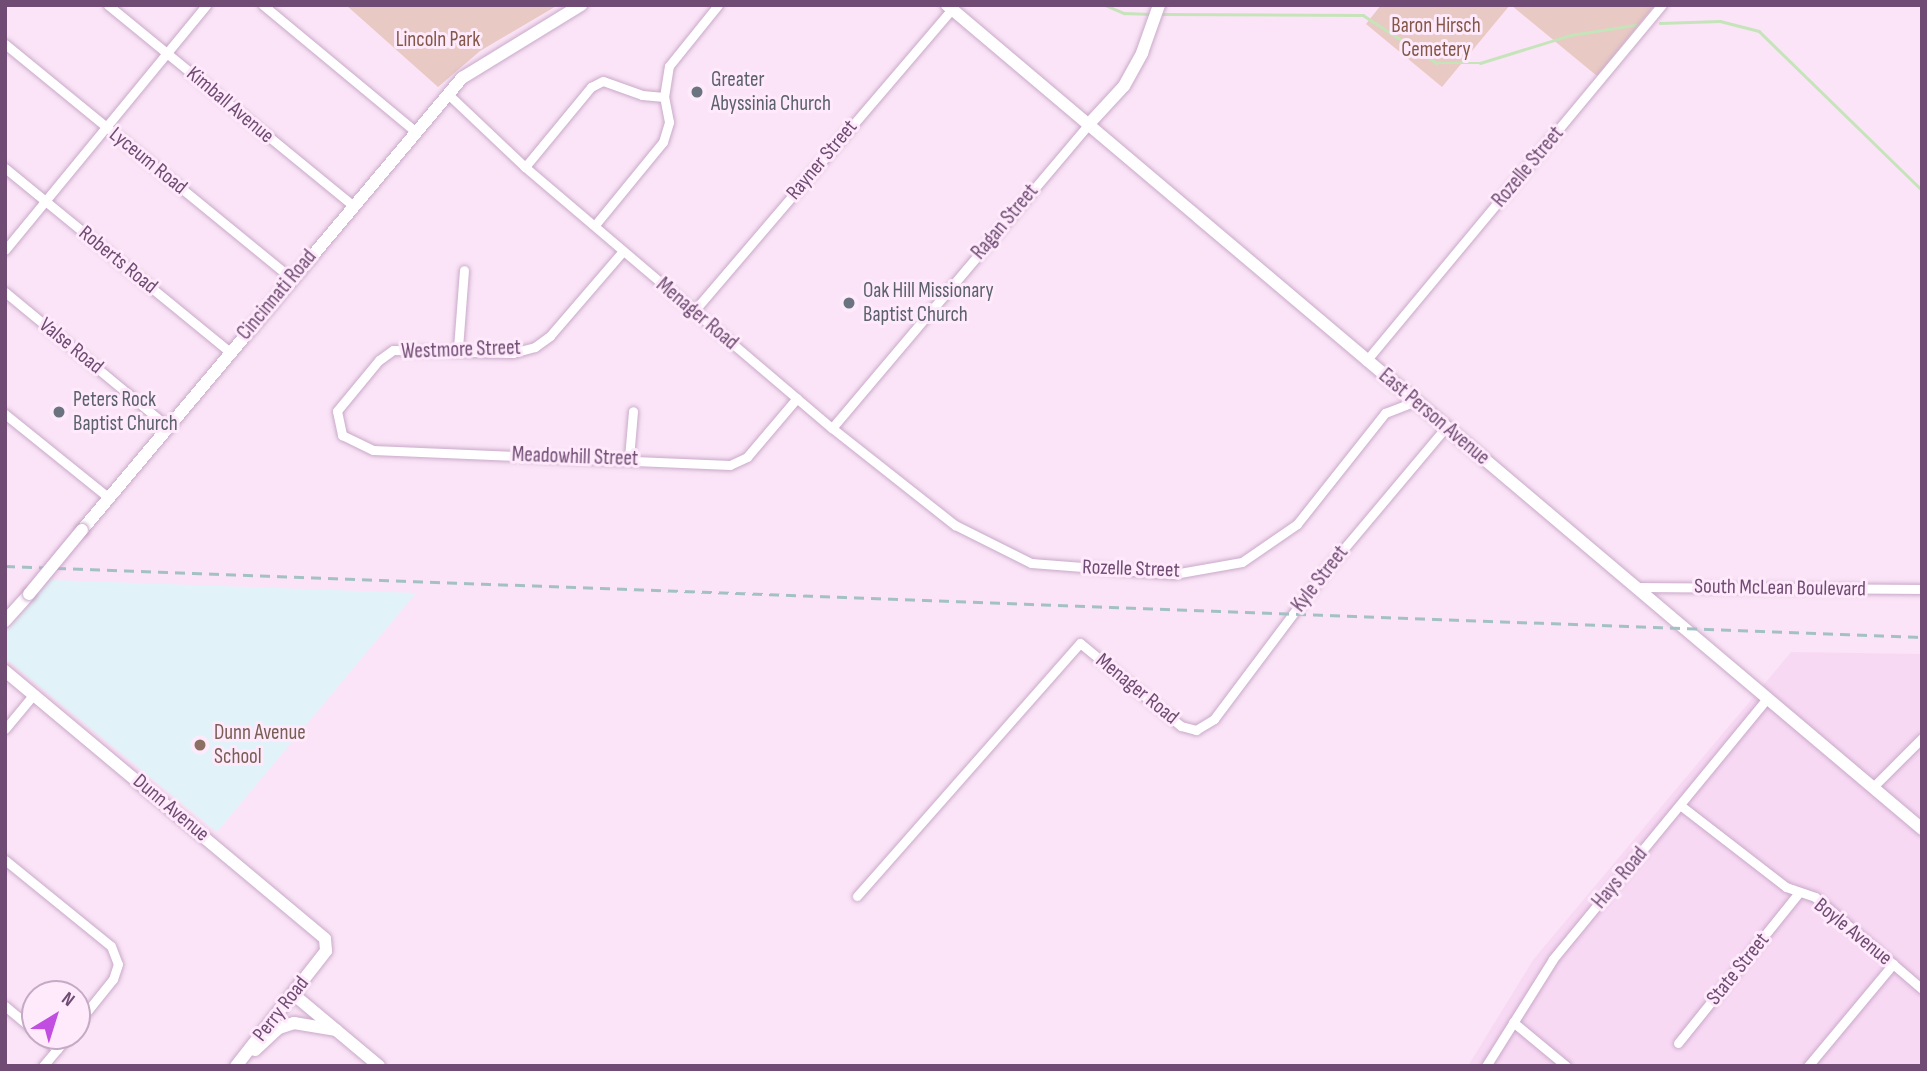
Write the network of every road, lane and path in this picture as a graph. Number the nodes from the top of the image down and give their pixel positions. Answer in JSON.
{"nodes":[{"id":1,"x":108,"y":5,"type":"edge"},
{"id":2,"x":206,"y":5,"type":"edge"},
{"id":3,"x":263,"y":5,"type":"edge"},
{"id":4,"x":581,"y":5,"type":"edge"},
{"id":5,"x":718,"y":5,"type":"edge"},
{"id":6,"x":1159,"y":5,"type":"edge"},
{"id":7,"x":1662,"y":5,"type":"edge"},
{"id":8,"x":949,"y":7,"type":"edge"},
{"id":9,"x":5,"y":44,"type":"edge"},
{"id":10,"x":169,"y":54,"type":"junction"},
{"id":11,"x":448,"y":94,"type":"junction"},
{"id":12,"x":664,"y":97,"type":"junction"},
{"id":13,"x":1088,"y":125,"type":"junction"},
{"id":14,"x":107,"y":127,"type":"junction"},
{"id":15,"x":415,"y":131,"type":"junction"},
{"id":16,"x":525,"y":167,"type":"junction"},
{"id":17,"x":5,"y":168,"type":"edge"},
{"id":18,"x":46,"y":202,"type":"junction"},
{"id":19,"x":352,"y":205,"type":"junction"},
{"id":20,"x":595,"y":225,"type":"junction"},
{"id":21,"x":5,"y":250,"type":"edge"},
{"id":22,"x":623,"y":251,"type":"junction"},
{"id":23,"x":464,"y":270,"type":"dead end"},
{"id":24,"x":291,"y":278,"type":"junction"},
{"id":25,"x":5,"y":292,"type":"edge"},
{"id":26,"x":694,"y":311,"type":"junction"},
{"id":27,"x":458,"y":348,"type":"junction"},
{"id":28,"x":230,"y":352,"type":"junction"},
{"id":29,"x":1367,"y":361,"type":"junction"},
{"id":30,"x":797,"y":398,"type":"junction"},
{"id":31,"x":1416,"y":401,"type":"junction"},
{"id":32,"x":633,"y":411,"type":"dead end"},
{"id":33,"x":5,"y":414,"type":"edge"},
{"id":34,"x":336,"y":424,"type":"joint"},
{"id":35,"x":169,"y":427,"type":"junction"},
{"id":36,"x":832,"y":428,"type":"junction"},
{"id":37,"x":1445,"y":428,"type":"junction"},
{"id":38,"x":629,"y":458,"type":"junction"},
{"id":39,"x":108,"y":497,"type":"junction"},
{"id":40,"x":955,"y":525,"type":"joint"},
{"id":41,"x":1637,"y":587,"type":"junction"},
{"id":42,"x":1922,"y":589,"type":"edge"},
{"id":43,"x":5,"y":621,"type":"edge"},
{"id":44,"x":5,"y":671,"type":"edge"},
{"id":45,"x":34,"y":694,"type":"junction"},
{"id":46,"x":1766,"y":700,"type":"junction"},
{"id":47,"x":5,"y":729,"type":"edge"},
{"id":48,"x":1196,"y":730,"type":"joint"},
{"id":49,"x":1922,"y":738,"type":"edge"},
{"id":50,"x":1873,"y":787,"type":"junction"},
{"id":51,"x":1680,"y":805,"type":"junction"},
{"id":52,"x":1922,"y":829,"type":"edge"},
{"id":53,"x":5,"y":860,"type":"edge"},
{"id":54,"x":1798,"y":894,"type":"junction"},
{"id":55,"x":857,"y":895,"type":"dead end"},
{"id":56,"x":326,"y":951,"type":"joint"},
{"id":57,"x":1893,"y":964,"type":"junction"},
{"id":58,"x":1922,"y":989,"type":"edge"},
{"id":59,"x":293,"y":994,"type":"junction"},
{"id":60,"x":5,"y":1006,"type":"edge"},
{"id":61,"x":91,"y":1006,"type":"edge"},
{"id":62,"x":21,"y":1019,"type":"edge"},
{"id":63,"x":1513,"y":1022,"type":"junction"},
{"id":64,"x":336,"y":1030,"type":"junction"},
{"id":65,"x":1678,"y":1043,"type":"dead end"},
{"id":66,"x":56,"y":1050,"type":"edge"},
{"id":67,"x":43,"y":1066,"type":"edge"},
{"id":68,"x":236,"y":1066,"type":"edge"},
{"id":69,"x":379,"y":1066,"type":"edge"},
{"id":70,"x":1486,"y":1066,"type":"edge"},
{"id":71,"x":1566,"y":1066,"type":"edge"},
{"id":72,"x":1808,"y":1066,"type":"edge"}],
"edges":[{"from":1,"to":10,"type":"street","name":"Kimball Avenue"},
{"from":2,"to":10,"type":"street"},
{"from":3,"to":15,"type":"street"},
{"from":4,"to":11,"type":"main road","name":"Cincinnati Road"},
{"from":5,"to":12,"type":"street"},
{"from":6,"to":13,"type":"main road","name":"Ragan Street"},
{"from":7,"to":29,"type":"street","name":"Rozelle Street"},
{"from":8,"to":13,"type":"main road","name":"East Person Avenue"},
{"from":8,"to":26,"type":"street","name":"Rayner Street"},
{"from":9,"to":14,"type":"street","name":"Lyceum Road"},
{"from":10,"to":14,"type":"street"},
{"from":10,"to":19,"type":"street","name":"Kimball Avenue"},
{"from":11,"to":15,"type":"main road","name":"Cincinnati Road"},
{"from":11,"to":16,"type":"street","name":"Menager Road"},
{"from":12,"to":16,"type":"street"},
{"from":12,"to":20,"type":"street"},
{"from":13,"to":29,"type":"main road","name":"East Person Avenue"},
{"from":13,"to":36,"type":"street","name":"Ragan Street"},
{"from":14,"to":18,"type":"street"},
{"from":14,"to":24,"type":"street","name":"Lyceum Road"},
{"from":15,"to":19,"type":"main road","name":"Cincinnati Road"},
{"from":16,"to":20,"type":"street","name":"Menager Road"},
{"from":17,"to":18,"type":"street","name":"Roberts Road"},
{"from":18,"to":21,"type":"street"},
{"from":18,"to":28,"type":"street","name":"Roberts Road"},
{"from":19,"to":24,"type":"main road","name":"Cincinnati Road"},
{"from":20,"to":22,"type":"street","name":"Menager Road"},
{"from":22,"to":26,"type":"street","name":"Menager Road"},
{"from":22,"to":27,"type":"street","name":"Westmore Street"},
{"from":23,"to":27,"type":"street"},
{"from":24,"to":28,"type":"main road","name":"Cincinnati Road"},
{"from":25,"to":35,"type":"street","name":"Valse Road"},
{"from":26,"to":30,"type":"street","name":"Menager Road"},
{"from":27,"to":34,"type":"street","name":"Westmore Street"},
{"from":28,"to":35,"type":"main road","name":"Cincinnati Road"},
{"from":29,"to":31,"type":"main road","name":"East Person Avenue"},
{"from":30,"to":36,"type":"street","name":"Menager Road"},
{"from":30,"to":38,"type":"street","name":"Meadowhill Street"},
{"from":31,"to":37,"type":"main road","name":"East Person Avenue"},
{"from":31,"to":40,"type":"street","name":"Rozelle Street"},
{"from":32,"to":38,"type":"street"},
{"from":33,"to":39,"type":"street"},
{"from":34,"to":38,"type":"street","name":"Meadowhill Street"},
{"from":35,"to":39,"type":"main road","name":"Cincinnati Road"},
{"from":36,"to":40,"type":"street","name":"Menager Road"},
{"from":37,"to":41,"type":"main road","name":"East Person Avenue"},
{"from":37,"to":48,"type":"street","name":"Kyle Street"},
{"from":39,"to":43,"type":"main road","name":"Cincinnati Road","bridge":true},
{"from":41,"to":42,"type":"street","name":"South McLean Boulevard"},
{"from":41,"to":46,"type":"main road","name":"East Person Avenue"},
{"from":44,"to":45,"type":"main road","name":"Dunn Avenue"},
{"from":45,"to":47,"type":"street"},
{"from":45,"to":56,"type":"main road","name":"Dunn Avenue"},
{"from":46,"to":50,"type":"main road","name":"East Person Avenue"},
{"from":46,"to":51,"type":"street","name":"Hays Road"},
{"from":48,"to":55,"type":"street","name":"Menager Road"},
{"from":49,"to":50,"type":"street"},
{"from":50,"to":52,"type":"main road","name":"East Person Avenue"},
{"from":51,"to":54,"type":"street","name":"Boyle Avenue"},
{"from":51,"to":63,"type":"street","name":"Hays Road"},
{"from":53,"to":61,"type":"street"},
{"from":54,"to":57,"type":"street","name":"Boyle Avenue"},
{"from":54,"to":65,"type":"street","name":"State Street"},
{"from":56,"to":59,"type":"main road","name":"Perry Road"},
{"from":57,"to":58,"type":"street","name":"Boyle Avenue"},
{"from":57,"to":72,"type":"street"},
{"from":59,"to":64,"type":"main road"},
{"from":59,"to":68,"type":"main road","name":"Perry Road"},
{"from":60,"to":62,"type":"street"},
{"from":63,"to":70,"type":"street","name":"Hays Road"},
{"from":63,"to":71,"type":"street"},
{"from":64,"to":68,"type":"main road"},
{"from":64,"to":69,"type":"main road"},
{"from":66,"to":67,"type":"street"}]}
